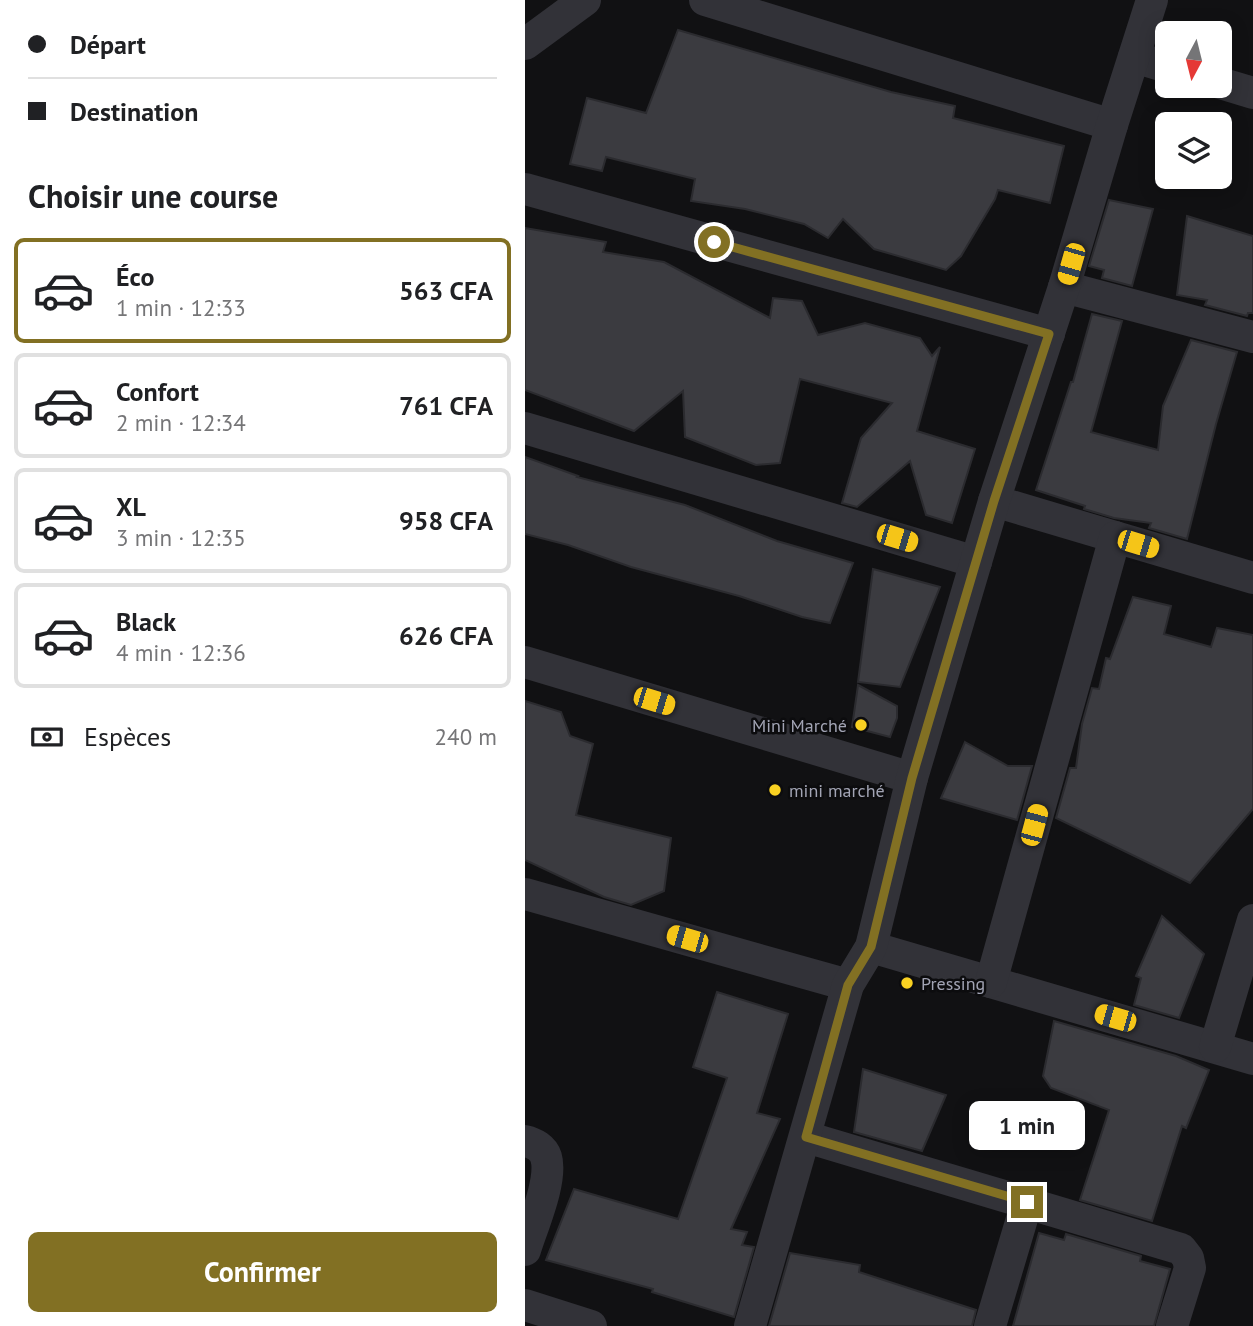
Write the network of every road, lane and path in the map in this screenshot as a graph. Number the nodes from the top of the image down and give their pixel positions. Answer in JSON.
{"nodes":[{"id":1,"x":585,"y":0,"type":"edge"},
{"id":2,"x":705,"y":0,"type":"edge"},
{"id":3,"x":1152,"y":0,"type":"edge"},
{"id":4,"x":525,"y":44,"type":"edge"},
{"id":5,"x":1134,"y":57,"type":"junction"},
{"id":6,"x":1155,"y":63,"type":"edge"},
{"id":7,"x":1232,"y":87,"type":"edge"},
{"id":8,"x":1253,"y":93,"type":"edge"},
{"id":9,"x":1112,"y":125,"type":"junction"},
{"id":10,"x":525,"y":189,"type":"edge"},
{"id":11,"x":1064,"y":287,"type":"junction"},
{"id":12,"x":1049,"y":334,"type":"junction"},
{"id":13,"x":1253,"y":337,"type":"edge"},
{"id":14,"x":525,"y":428,"type":"edge"},
{"id":15,"x":994,"y":501,"type":"junction"},
{"id":16,"x":1115,"y":537,"type":"junction"},
{"id":17,"x":976,"y":562,"type":"junction"},
{"id":18,"x":1253,"y":578,"type":"edge"},
{"id":19,"x":525,"y":662,"type":"edge"},
{"id":20,"x":912,"y":778,"type":"junction"},
{"id":21,"x":525,"y":894,"type":"edge"},
{"id":22,"x":1253,"y":920,"type":"edge"},
{"id":23,"x":871,"y":947,"type":"junction"},
{"id":24,"x":991,"y":982,"type":"junction"},
{"id":25,"x":848,"y":985,"type":"junction"},
{"id":26,"x":1215,"y":1047,"type":"junction"},
{"id":27,"x":1253,"y":1059,"type":"edge"},
{"id":28,"x":806,"y":1137,"type":"junction"},
{"id":29,"x":525,"y":1140,"type":"edge"},
{"id":30,"x":1027,"y":1202,"type":"junction"},
{"id":31,"x":525,"y":1250,"type":"edge"},
{"id":32,"x":525,"y":1305,"type":"edge"},
{"id":33,"x":591,"y":1326,"type":"edge"},
{"id":34,"x":750,"y":1326,"type":"edge"},
{"id":35,"x":990,"y":1326,"type":"edge"},
{"id":36,"x":1173,"y":1326,"type":"edge"}],
"edges":[{"from":1,"to":4,"type":"street"},
{"from":2,"to":9,"type":"street"},
{"from":3,"to":5,"type":"street"},
{"from":5,"to":6,"type":"street"},
{"from":5,"to":9,"type":"street"},
{"from":7,"to":8,"type":"street"},
{"from":9,"to":11,"type":"street"},
{"from":10,"to":12,"type":"street"},
{"from":11,"to":12,"type":"street"},
{"from":11,"to":13,"type":"street"},
{"from":12,"to":15,"type":"street"},
{"from":14,"to":17,"type":"street"},
{"from":15,"to":16,"type":"street"},
{"from":15,"to":17,"type":"street"},
{"from":16,"to":18,"type":"street"},
{"from":16,"to":24,"type":"street"},
{"from":17,"to":20,"type":"street"},
{"from":19,"to":20,"type":"street"},
{"from":20,"to":23,"type":"street"},
{"from":21,"to":25,"type":"street"},
{"from":22,"to":26,"type":"street"},
{"from":23,"to":24,"type":"street"},
{"from":23,"to":25,"type":"street"},
{"from":24,"to":26,"type":"street"},
{"from":25,"to":28,"type":"street"},
{"from":26,"to":27,"type":"street"},
{"from":28,"to":30,"type":"street"},
{"from":28,"to":34,"type":"street"},
{"from":29,"to":31,"type":"street"},
{"from":30,"to":35,"type":"street"},
{"from":30,"to":36,"type":"street"},
{"from":32,"to":33,"type":"street"}]}
